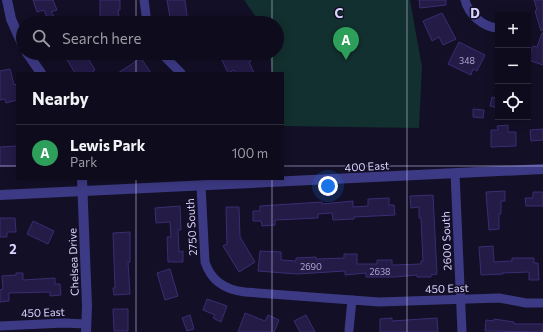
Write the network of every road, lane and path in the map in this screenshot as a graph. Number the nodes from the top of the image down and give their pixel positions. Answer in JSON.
{"nodes":[{"id":1,"x":144,"y":0,"type":"edge"},
{"id":2,"x":465,"y":0,"type":"edge"},
{"id":3,"x":5,"y":4,"type":"edge"},
{"id":4,"x":146,"y":16,"type":"edge"},
{"id":5,"x":495,"y":27,"type":"edge"},
{"id":6,"x":16,"y":30,"type":"edge"},
{"id":7,"x":32,"y":60,"type":"edge"},
{"id":8,"x":168,"y":60,"type":"edge"},
{"id":9,"x":40,"y":72,"type":"edge"},
{"id":10,"x":180,"y":72,"type":"edge"},
{"id":11,"x":543,"y":169,"type":"edge"},
{"id":12,"x":455,"y":173,"type":"junction"},
{"id":13,"x":82,"y":180,"type":"edge"},
{"id":14,"x":201,"y":186,"type":"junction"},
{"id":15,"x":83,"y":191,"type":"junction"},
{"id":16,"x":0,"y":196,"type":"edge"},
{"id":17,"x":222,"y":285,"type":"joint"},
{"id":18,"x":461,"y":299,"type":"junction"},
{"id":19,"x":352,"y":300,"type":"junction"},
{"id":20,"x":543,"y":303,"type":"edge"},
{"id":21,"x":0,"y":326,"type":"edge"},
{"id":22,"x":86,"y":328,"type":"edge"},
{"id":23,"x":349,"y":330,"type":"dead end"},
{"id":24,"x":462,"y":332,"type":"edge"}],
"edges":[{"from":1,"to":4,"type":"street"},
{"from":2,"to":5,"type":"street"},
{"from":3,"to":6,"type":"street"},
{"from":7,"to":9,"type":"street"},
{"from":8,"to":10,"type":"street"},
{"from":11,"to":12,"type":"street","name":"400 East"},
{"from":12,"to":14,"type":"street","name":"400 East"},
{"from":12,"to":18,"type":"street","name":"2600 South"},
{"from":13,"to":15,"type":"street","name":"Chelsea Drive"},
{"from":14,"to":15,"type":"street","name":"400 East"},
{"from":14,"to":17,"type":"street","name":"2750 South"},
{"from":15,"to":16,"type":"street","name":"400 East"},
{"from":15,"to":22,"type":"street","name":"Chelsea Drive"},
{"from":17,"to":19,"type":"street","name":"450 East"},
{"from":18,"to":19,"type":"street","name":"450 East"},
{"from":18,"to":20,"type":"street","name":"450 East"},
{"from":18,"to":24,"type":"street","name":"2600 South"},
{"from":19,"to":23,"type":"street"},
{"from":21,"to":22,"type":"street","name":"450 East"}]}
